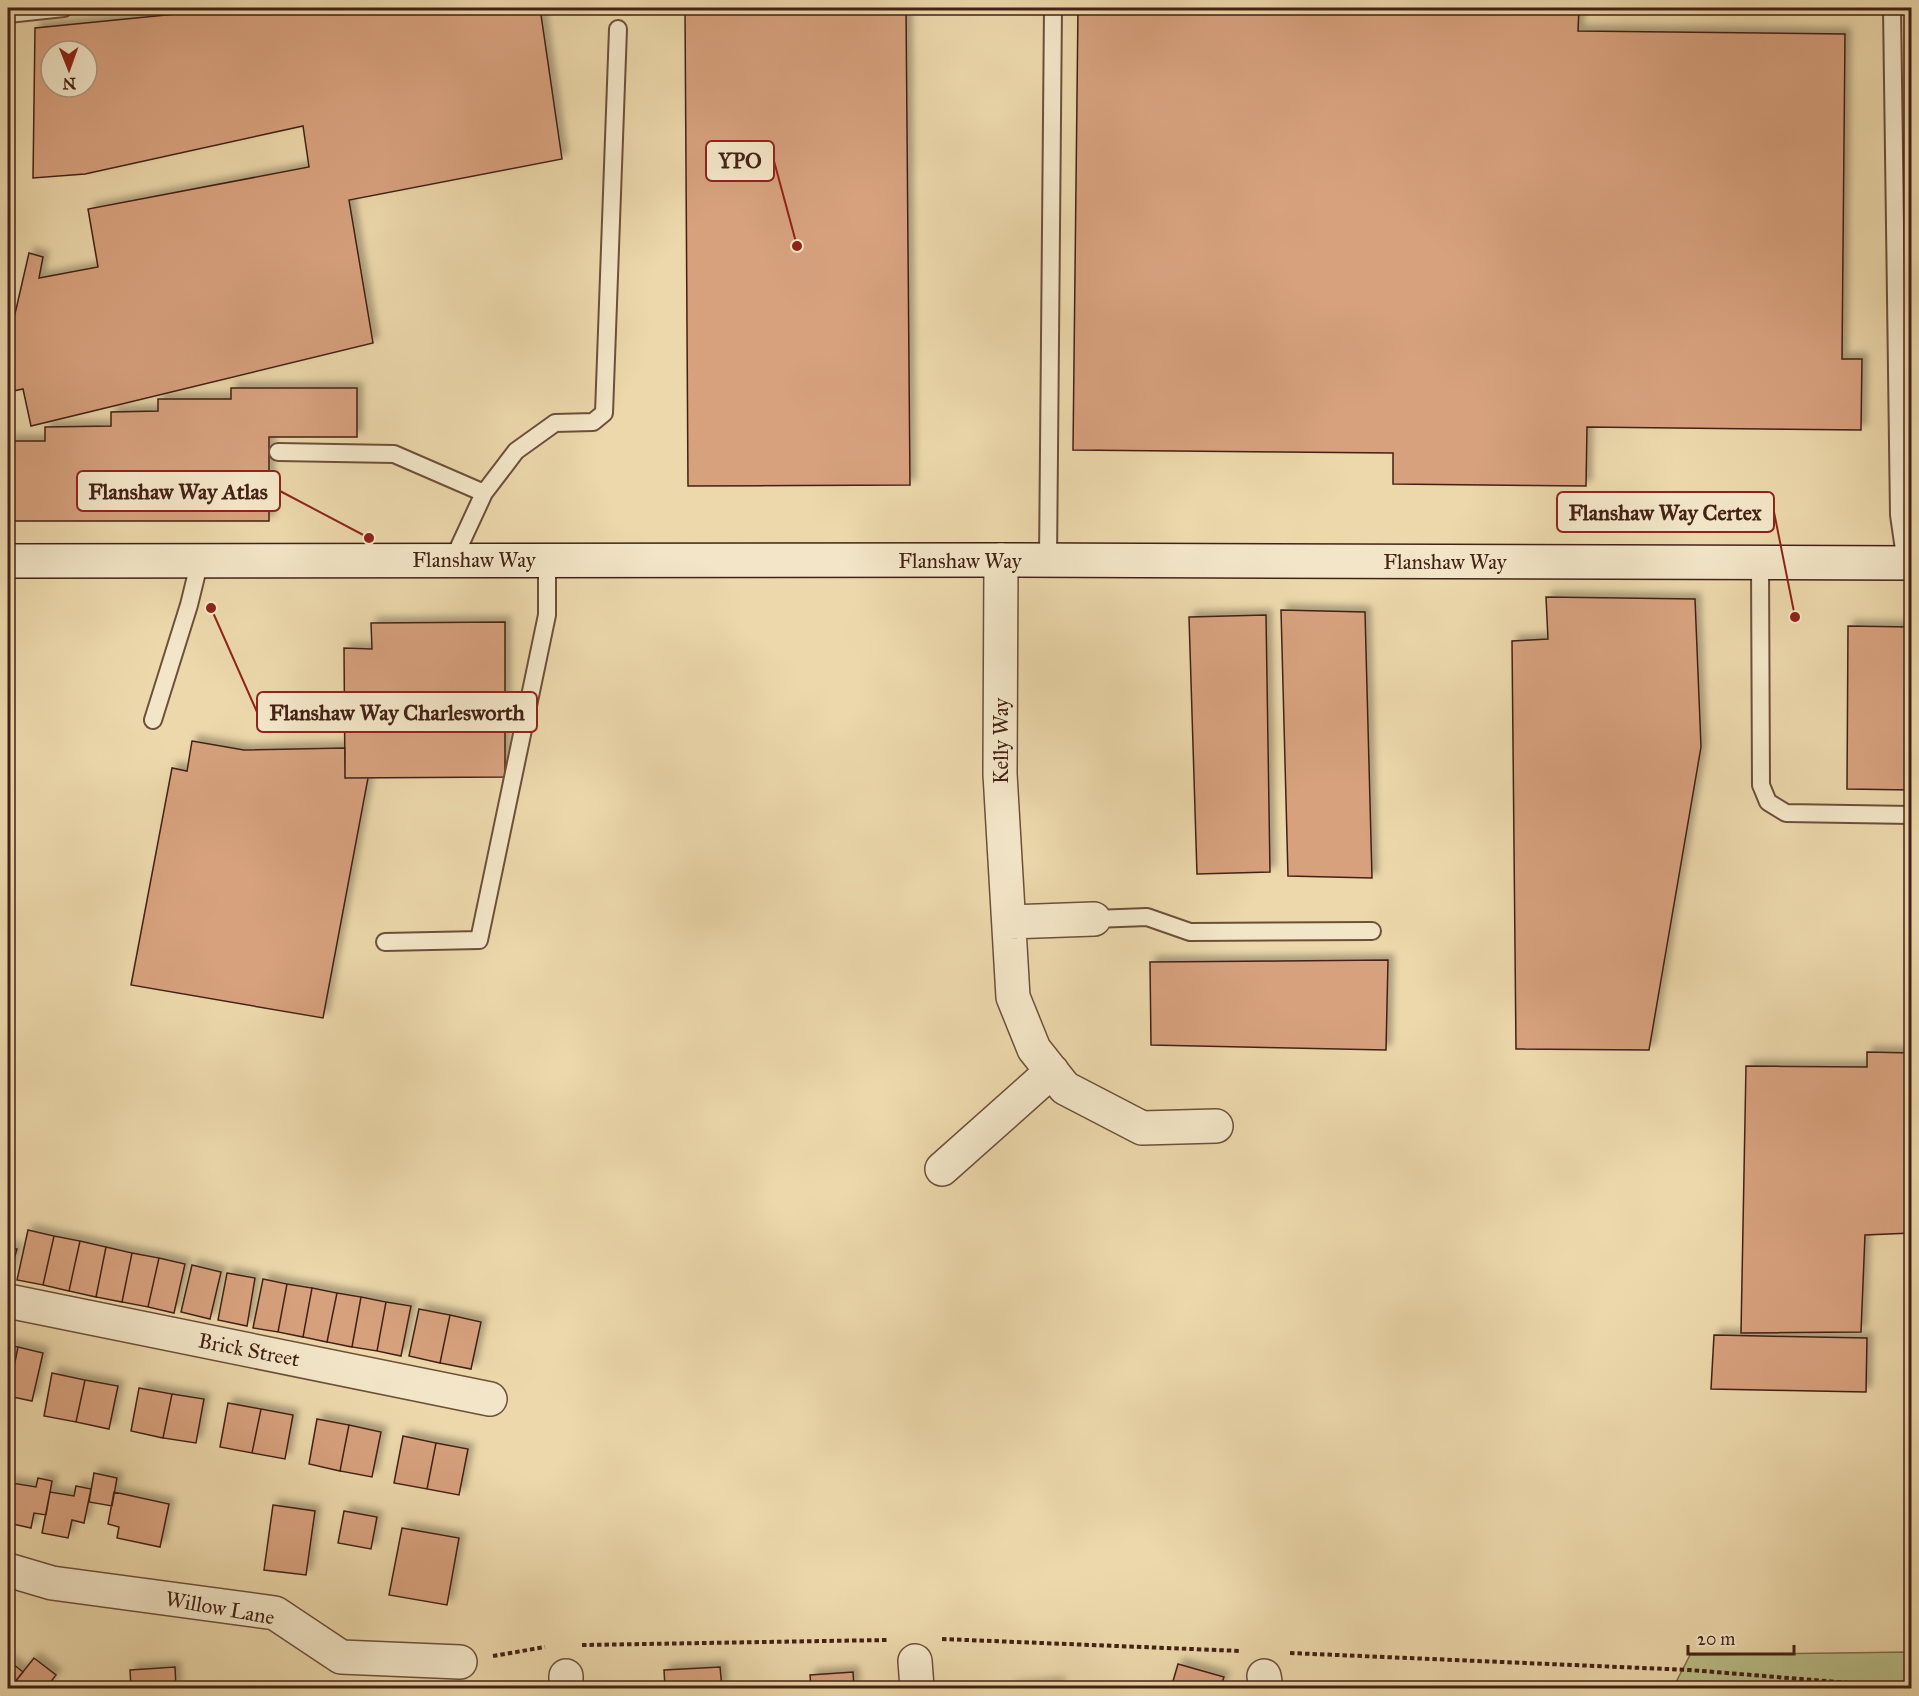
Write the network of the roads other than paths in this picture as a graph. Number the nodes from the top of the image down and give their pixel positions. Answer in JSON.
{"nodes":[{"id":1,"x":64,"y":8,"type":"edge"},
{"id":2,"x":1053,"y":8,"type":"edge"},
{"id":3,"x":1892,"y":8,"type":"edge"},
{"id":4,"x":8,"y":14,"type":"edge"},
{"id":5,"x":618,"y":29,"type":"dead end"},
{"id":6,"x":278,"y":452,"type":"dead end"},
{"id":7,"x":484,"y":493,"type":"junction"},
{"id":8,"x":200,"y":560,"type":"junction"},
{"id":9,"x":453,"y":560,"type":"junction"},
{"id":10,"x":547,"y":560,"type":"junction"},
{"id":11,"x":1001,"y":560,"type":"junction"},
{"id":12,"x":8,"y":561,"type":"edge"},
{"id":13,"x":1048,"y":561,"type":"junction"},
{"id":14,"x":1760,"y":563,"type":"junction"},
{"id":15,"x":1909,"y":563,"type":"edge"},
{"id":16,"x":153,"y":720,"type":"dead end"},
{"id":17,"x":1911,"y":815,"type":"edge"},
{"id":18,"x":1094,"y":919,"type":"joint"},
{"id":19,"x":1009,"y":922,"type":"junction"},
{"id":20,"x":1372,"y":931,"type":"dead end"},
{"id":21,"x":385,"y":942,"type":"dead end"},
{"id":22,"x":1052,"y":1071,"type":"junction"},
{"id":23,"x":1216,"y":1126,"type":"dead end"},
{"id":24,"x":942,"y":1169,"type":"dead end"},
{"id":25,"x":8,"y":1301,"type":"edge"},
{"id":26,"x":490,"y":1399,"type":"dead end"},
{"id":27,"x":8,"y":1570,"type":"edge"},
{"id":28,"x":460,"y":1662,"type":"road end"}],
"edges":[{"from":1,"to":4,"type":"lane"},
{"from":2,"to":13,"type":"lane"},
{"from":3,"to":15,"type":"lane"},
{"from":5,"to":7,"type":"lane"},
{"from":6,"to":7,"type":"lane"},
{"from":7,"to":9,"type":"lane"},
{"from":8,"to":9,"type":"street","name":"Flanshaw Way"},
{"from":8,"to":12,"type":"street","name":"Flanshaw Way"},
{"from":8,"to":16,"type":"lane"},
{"from":9,"to":10,"type":"street","name":"Flanshaw Way"},
{"from":10,"to":11,"type":"street","name":"Flanshaw Way"},
{"from":10,"to":21,"type":"lane"},
{"from":11,"to":13,"type":"street","name":"Flanshaw Way"},
{"from":11,"to":19,"type":"street","name":"Kelly Way"},
{"from":13,"to":14,"type":"street","name":"Flanshaw Way"},
{"from":14,"to":15,"type":"street","name":"Flanshaw Way"},
{"from":14,"to":17,"type":"lane"},
{"from":18,"to":19,"type":"street"},
{"from":18,"to":20,"type":"lane"},
{"from":19,"to":22,"type":"street","name":"Kelly Way"},
{"from":22,"to":23,"type":"street","name":"Kelly Way"},
{"from":22,"to":24,"type":"street"},
{"from":25,"to":26,"type":"street","name":"Brick Street"},
{"from":27,"to":28,"type":"street","name":"Willow Lane"}]}
